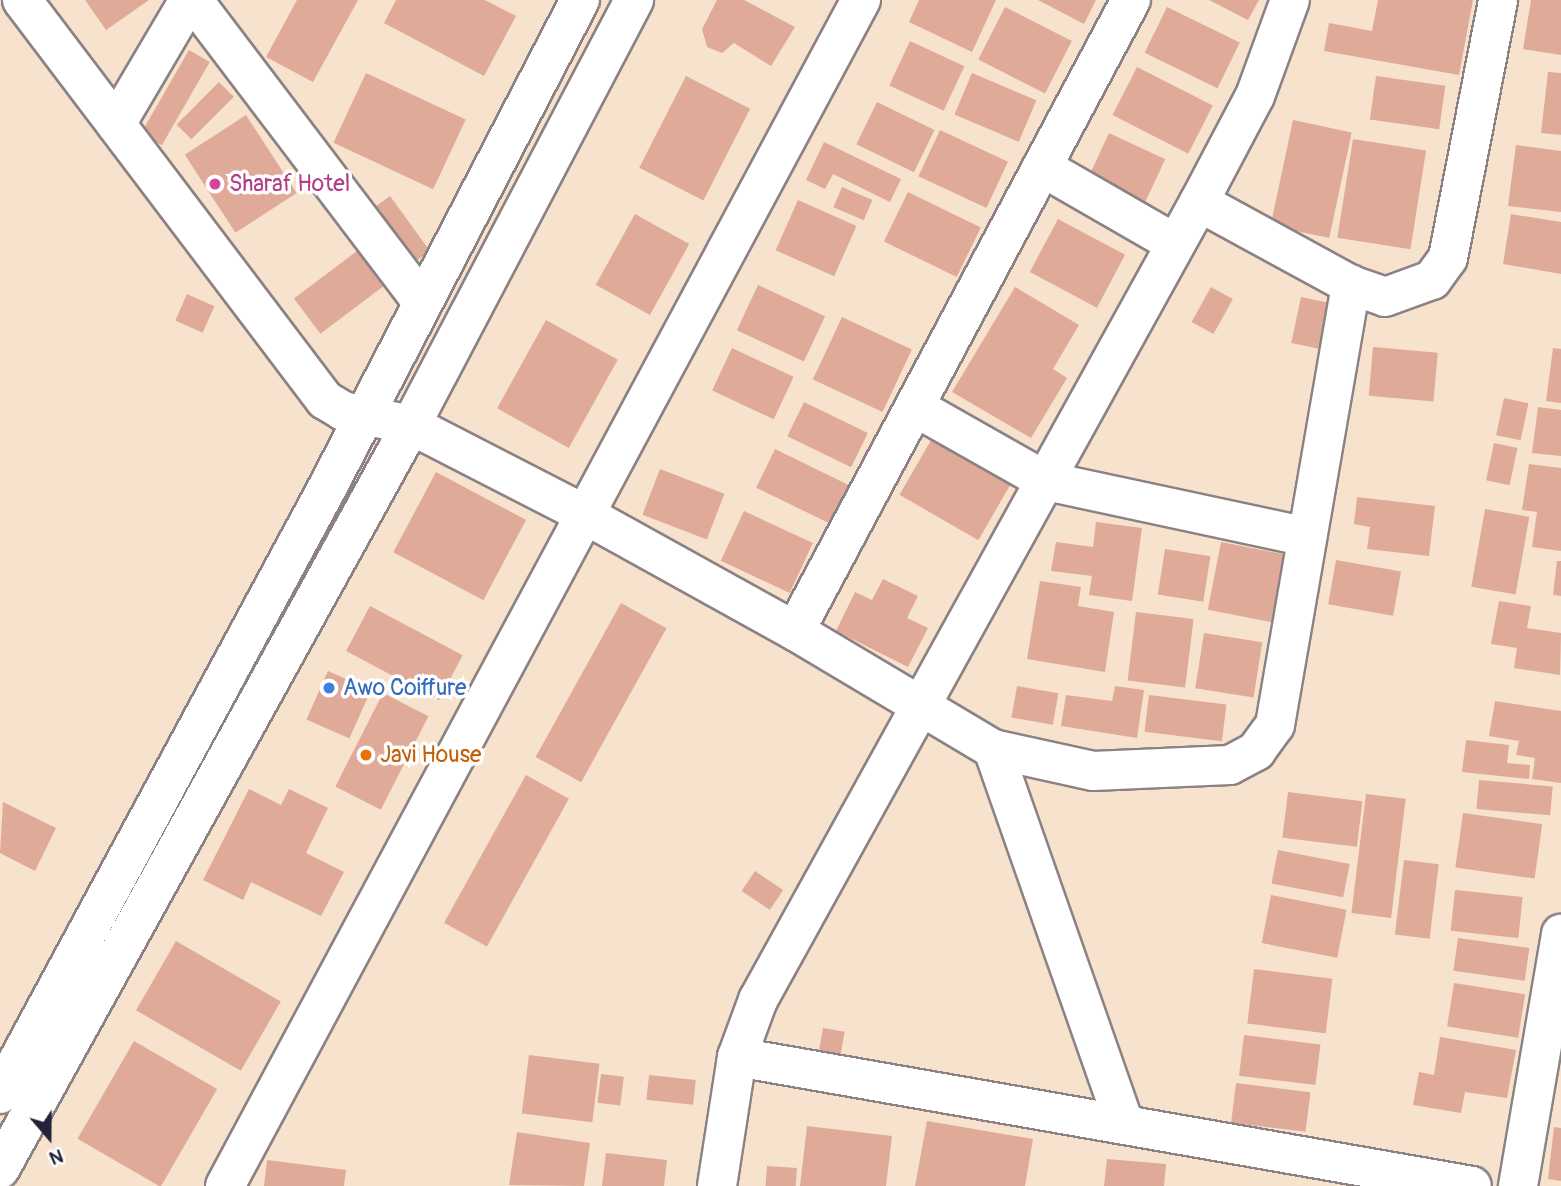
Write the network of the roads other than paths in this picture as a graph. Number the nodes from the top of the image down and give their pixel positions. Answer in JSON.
{"nodes":[{"id":1,"x":22,"y":0,"type":"edge"},
{"id":2,"x":191,"y":0,"type":"edge"},
{"id":3,"x":580,"y":0,"type":"edge"},
{"id":4,"x":634,"y":0,"type":"edge"},
{"id":5,"x":861,"y":0,"type":"edge"},
{"id":6,"x":1131,"y":0,"type":"edge"},
{"id":7,"x":1290,"y":0,"type":"edge"},
{"id":8,"x":1498,"y":0,"type":"edge"},
{"id":9,"x":116,"y":124,"type":"junction"},
{"id":10,"x":1042,"y":167,"type":"junction"},
{"id":11,"x":1199,"y":202,"type":"junction"},
{"id":12,"x":1174,"y":243,"type":"junction"},
{"id":13,"x":1351,"y":285,"type":"junction"},
{"id":14,"x":423,"y":303,"type":"junction"},
{"id":15,"x":915,"y":407,"type":"junction"},
{"id":16,"x":364,"y":417,"type":"junction"},
{"id":17,"x":411,"y":425,"type":"junction"},
{"id":18,"x":1046,"y":481,"type":"junction"},
{"id":19,"x":584,"y":514,"type":"junction"},
{"id":20,"x":1307,"y":537,"type":"junction"},
{"id":21,"x":795,"y":631,"type":"junction"},
{"id":22,"x":922,"y":705,"type":"junction"},
{"id":23,"x":993,"y":749,"type":"junction"},
{"id":24,"x":1561,"y":934,"type":"edge"},
{"id":25,"x":737,"y":1057,"type":"junction"},
{"id":26,"x":0,"y":1094,"type":"edge"},
{"id":27,"x":1125,"y":1125,"type":"junction"},
{"id":28,"x":0,"y":1169,"type":"edge"},
{"id":29,"x":225,"y":1186,"type":"edge"},
{"id":30,"x":717,"y":1186,"type":"edge"},
{"id":31,"x":1472,"y":1186,"type":"edge"},
{"id":32,"x":1518,"y":1186,"type":"edge"}],
"edges":[{"from":1,"to":9,"type":"street"},
{"from":2,"to":9,"type":"street"},
{"from":2,"to":14,"type":"street"},
{"from":3,"to":14,"type":"street"},
{"from":4,"to":17,"type":"street"},
{"from":5,"to":19,"type":"street"},
{"from":6,"to":10,"type":"street"},
{"from":7,"to":11,"type":"street"},
{"from":8,"to":13,"type":"street"},
{"from":9,"to":16,"type":"street"},
{"from":10,"to":12,"type":"street"},
{"from":10,"to":15,"type":"street"},
{"from":11,"to":12,"type":"street"},
{"from":11,"to":13,"type":"street"},
{"from":12,"to":18,"type":"street"},
{"from":13,"to":20,"type":"street"},
{"from":14,"to":16,"type":"street"},
{"from":15,"to":18,"type":"street"},
{"from":15,"to":21,"type":"street"},
{"from":16,"to":17,"type":"street"},
{"from":16,"to":26,"type":"street"},
{"from":17,"to":19,"type":"street"},
{"from":17,"to":28,"type":"street"},
{"from":18,"to":20,"type":"street"},
{"from":18,"to":22,"type":"street"},
{"from":19,"to":21,"type":"street"},
{"from":19,"to":29,"type":"street"},
{"from":20,"to":23,"type":"street"},
{"from":21,"to":22,"type":"street"},
{"from":22,"to":23,"type":"street"},
{"from":22,"to":25,"type":"street"},
{"from":23,"to":27,"type":"street"},
{"from":24,"to":32,"type":"street"},
{"from":25,"to":27,"type":"street"},
{"from":25,"to":30,"type":"street"},
{"from":27,"to":31,"type":"street"}]}
